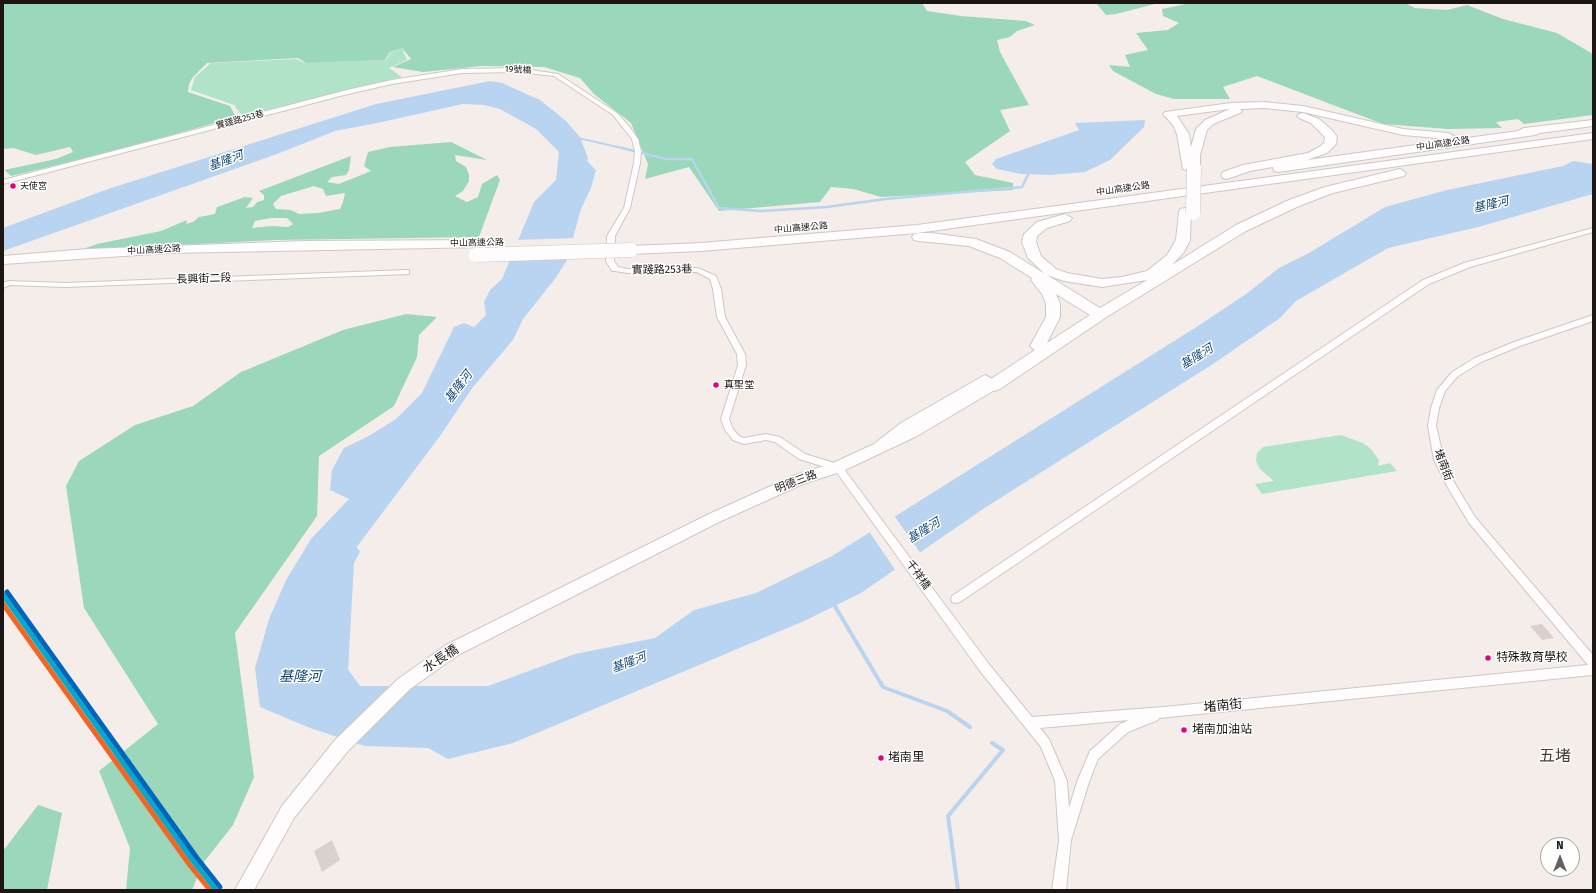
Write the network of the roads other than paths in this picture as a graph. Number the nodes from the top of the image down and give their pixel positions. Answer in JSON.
{"nodes":[{"id":1,"x":479,"y":70,"type":"joint"},
{"id":2,"x":556,"y":76,"type":"joint"},
{"id":3,"x":1593,"y":124,"type":"edge"},
{"id":4,"x":1593,"y":136,"type":"edge"},
{"id":5,"x":1593,"y":140,"type":"edge"},
{"id":6,"x":1530,"y":150,"type":"junction"},
{"id":7,"x":1191,"y":167,"type":"junction"},
{"id":8,"x":1227,"y":175,"type":"junction"},
{"id":9,"x":3,"y":182,"type":"edge"},
{"id":10,"x":1593,"y":230,"type":"edge"},
{"id":11,"x":632,"y":244,"type":"junction"},
{"id":12,"x":701,"y":247,"type":"junction"},
{"id":13,"x":478,"y":249,"type":"junction"},
{"id":14,"x":3,"y":260,"type":"edge"},
{"id":15,"x":1025,"y":267,"type":"junction"},
{"id":16,"x":3,"y":270,"type":"edge"},
{"id":17,"x":406,"y":272,"type":"dead end"},
{"id":18,"x":1153,"y":277,"type":"junction"},
{"id":19,"x":3,"y":286,"type":"edge"},
{"id":20,"x":1095,"y":312,"type":"junction"},
{"id":21,"x":1593,"y":318,"type":"edge"},
{"id":22,"x":1038,"y":346,"type":"junction"},
{"id":23,"x":990,"y":382,"type":"junction"},
{"id":24,"x":838,"y":467,"type":"junction"},
{"id":25,"x":714,"y":518,"type":"joint"},
{"id":26,"x":956,"y":599,"type":"dead end"},
{"id":27,"x":1593,"y":663,"type":"edge"},
{"id":28,"x":1593,"y":670,"type":"edge"},
{"id":29,"x":1164,"y":712,"type":"junction"},
{"id":30,"x":1030,"y":723,"type":"junction"},
{"id":31,"x":1065,"y":841,"type":"junction"},
{"id":32,"x":244,"y":890,"type":"edge"},
{"id":33,"x":1059,"y":890,"type":"edge"}],
"edges":[{"from":1,"to":2,"type":"street","name":"19號橋"},
{"from":1,"to":9,"type":"street","name":"實踐路253巷"},
{"from":2,"to":24,"type":"street","name":"實踐路253巷"},
{"from":3,"to":7,"type":"highway"},
{"from":3,"to":8,"type":"highway","name":"中山高速公路"},
{"from":4,"to":12,"type":"highway","name":"中山高速公路"},
{"from":5,"to":6,"type":"highway"},
{"from":6,"to":18,"type":"highway"},
{"from":6,"to":18,"type":"highway"},
{"from":7,"to":8,"type":"highway"},
{"from":7,"to":18,"type":"highway","bridge":true},
{"from":8,"to":11,"type":"highway","name":"中山高速公路"},
{"from":10,"to":26,"type":"street"},
{"from":11,"to":12,"type":"highway","name":"中山高速公路"},
{"from":11,"to":13,"type":"highway","name":"中山高速公路","bridge":true},
{"from":12,"to":15,"type":"highway"},
{"from":13,"to":14,"type":"highway","name":"中山高速公路"},
{"from":13,"to":16,"type":"highway","name":"中山高速公路"},
{"from":15,"to":20,"type":"highway"},
{"from":15,"to":22,"type":"highway"},
{"from":17,"to":19,"type":"street","name":"長興街二段"},
{"from":18,"to":20,"type":"highway"},
{"from":20,"to":22,"type":"highway"},
{"from":20,"to":23,"type":"highway"},
{"from":21,"to":27,"type":"street","name":"堵南街"},
{"from":22,"to":23,"type":"highway"},
{"from":23,"to":24,"type":"street","name":"明德三路"},
{"from":24,"to":25,"type":"street","name":"明德三路"},
{"from":24,"to":30,"type":"street","name":"千祥橋"},
{"from":25,"to":32,"type":"street","name":"水長橋"},
{"from":28,"to":29,"type":"street","name":"堵南街"},
{"from":29,"to":30,"type":"street","name":"堵南街"},
{"from":29,"to":31,"type":"street","name":"堵南街"},
{"from":30,"to":31,"type":"street","name":"千祥橋"},
{"from":31,"to":33,"type":"street"}]}
